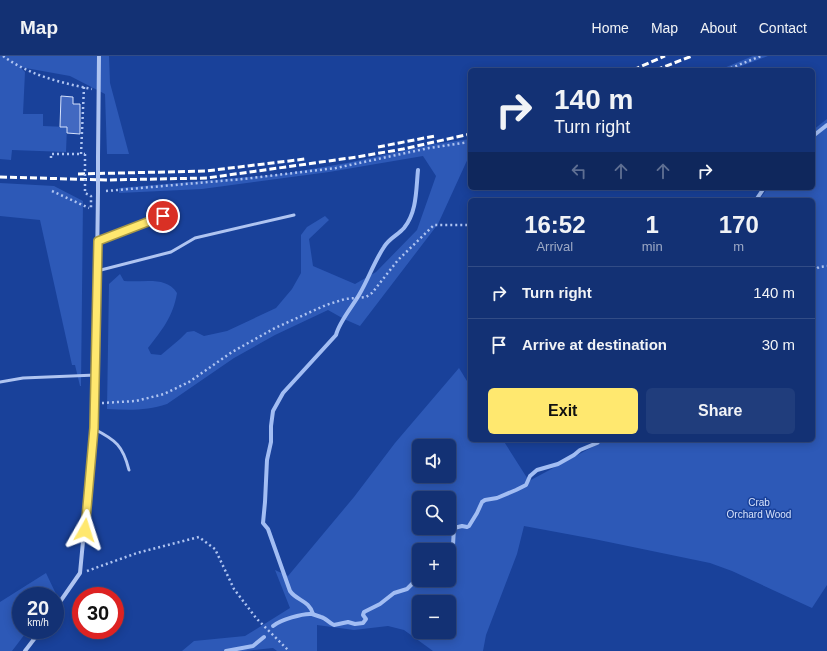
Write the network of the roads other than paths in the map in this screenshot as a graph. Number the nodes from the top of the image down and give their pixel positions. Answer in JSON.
{"nodes":[{"id":1,"x":99,"y":56,"type":"edge"},
{"id":2,"x":294,"y":215,"type":"dead end"},
{"id":3,"x":163,"y":216,"type":"dead end"},
{"id":4,"x":98,"y":241,"type":"junction"},
{"id":5,"x":97,"y":271,"type":"junction"},
{"id":6,"x":96,"y":375,"type":"junction"},
{"id":7,"x":0,"y":382,"type":"edge"},
{"id":8,"x":94,"y":428,"type":"junction"},
{"id":9,"x":129,"y":470,"type":"dead end"},
{"id":10,"x":64,"y":596,"type":"edge"},
{"id":11,"x":34,"y":639,"type":"edge"},
{"id":12,"x":25,"y":651,"type":"edge"}],
"edges":[{"from":1,"to":4,"type":"street","bridge":true},
{"from":2,"to":5,"type":"lane"},
{"from":3,"to":4,"type":"lane"},
{"from":4,"to":5,"type":"street"},
{"from":5,"to":6,"type":"street"},
{"from":6,"to":7,"type":"lane"},
{"from":6,"to":8,"type":"street"},
{"from":8,"to":9,"type":"lane"},
{"from":8,"to":10,"type":"street"},
{"from":11,"to":12,"type":"street"}]}
